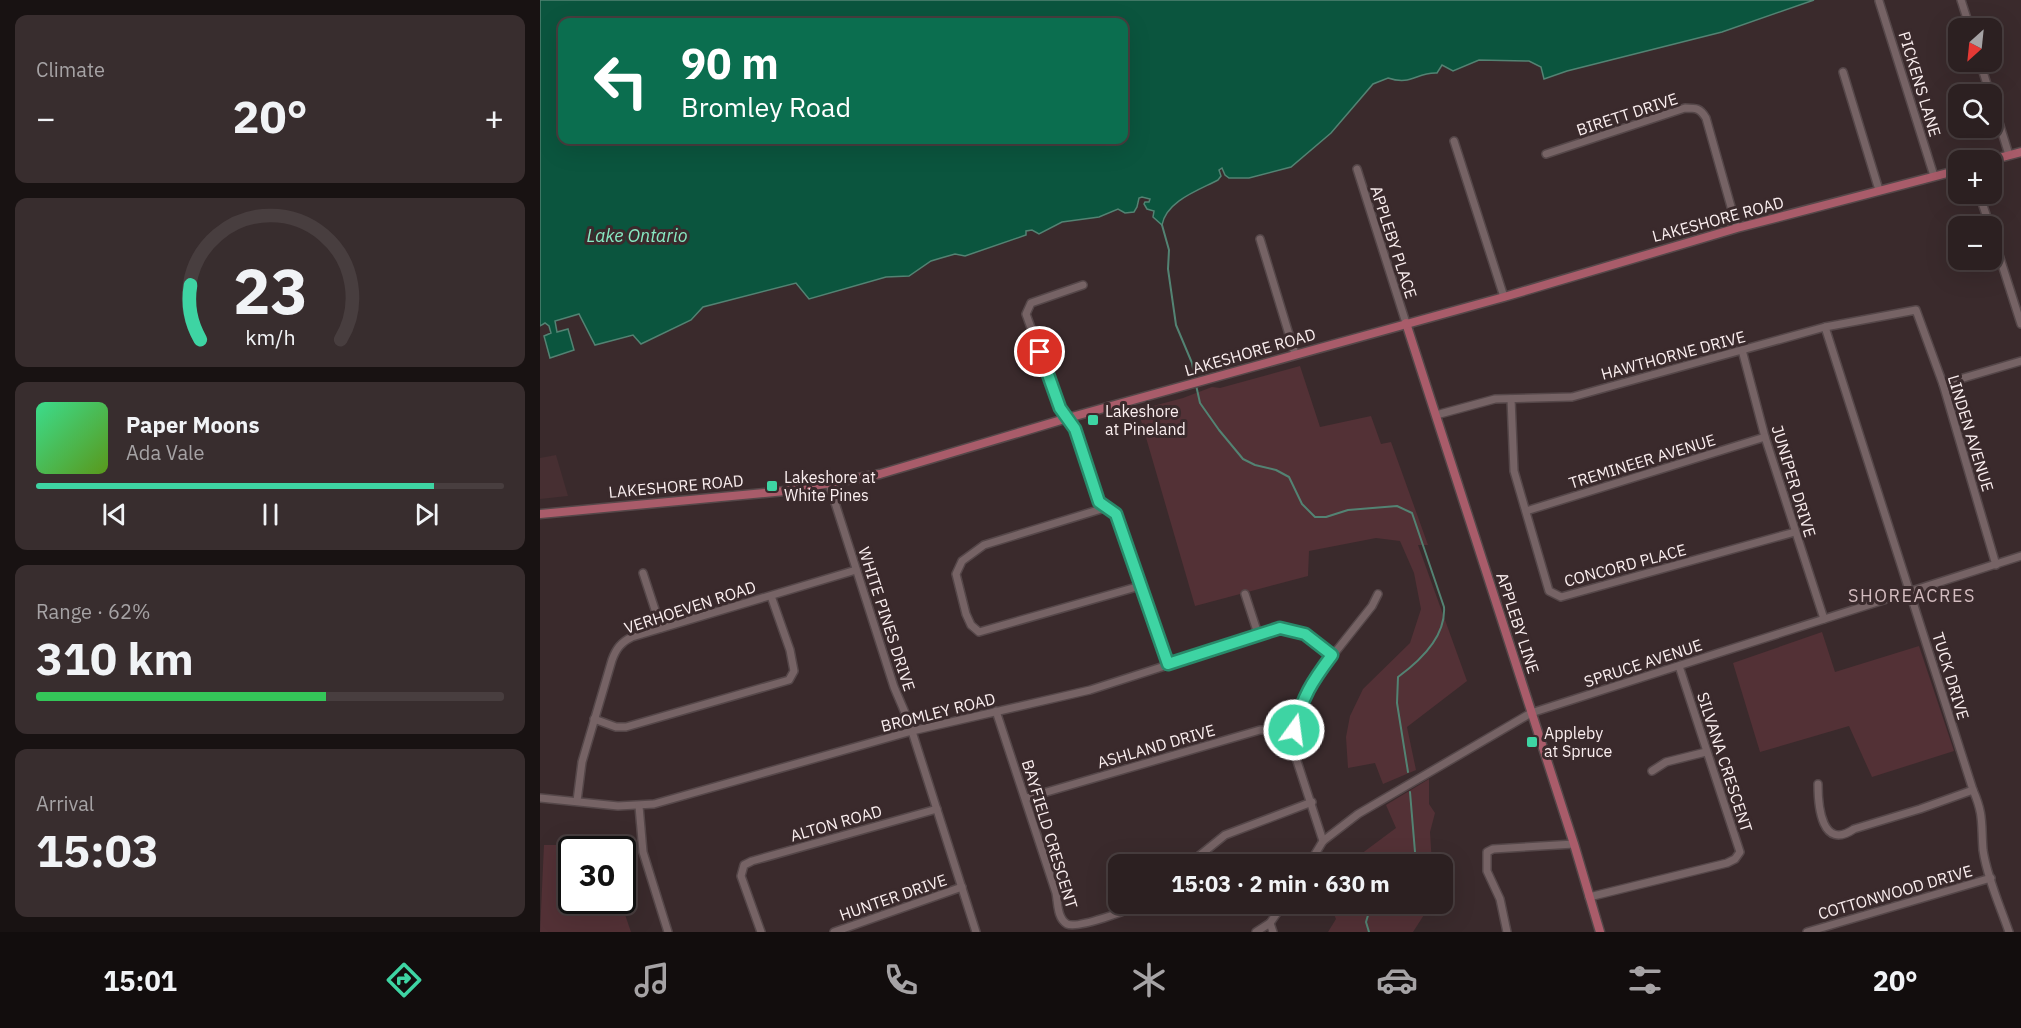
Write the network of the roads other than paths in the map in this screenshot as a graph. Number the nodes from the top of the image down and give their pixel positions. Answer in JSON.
{"nodes":[{"id":1,"x":1961,"y":0,"type":"edge"},
{"id":2,"x":1880,"y":1,"type":"edge"},
{"id":3,"x":1967,"y":18,"type":"edge"},
{"id":4,"x":1843,"y":72,"type":"dead end"},
{"id":5,"x":2002,"y":132,"type":"edge"},
{"id":6,"x":1454,"y":141,"type":"dead end"},
{"id":7,"x":2021,"y":152,"type":"edge"},
{"id":8,"x":1546,"y":154,"type":"dead end"},
{"id":9,"x":2009,"y":155,"type":"junction"},
{"id":10,"x":2002,"y":157,"type":"edge"},
{"id":11,"x":1357,"y":169,"type":"dead end"},
{"id":12,"x":1948,"y":173,"type":"edge"},
{"id":13,"x":1934,"y":176,"type":"junction"},
{"id":14,"x":1879,"y":190,"type":"junction"},
{"id":15,"x":1737,"y":228,"type":"junction"},
{"id":16,"x":1260,"y":239,"type":"dead end"},
{"id":17,"x":2002,"y":264,"type":"edge"},
{"id":18,"x":1083,"y":285,"type":"dead end"},
{"id":19,"x":1504,"y":297,"type":"junction"},
{"id":20,"x":1916,"y":310,"type":"joint"},
{"id":21,"x":1406,"y":323,"type":"junction"},
{"id":22,"x":2021,"y":324,"type":"edge"},
{"id":23,"x":1825,"y":327,"type":"junction"},
{"id":24,"x":1742,"y":350,"type":"junction"},
{"id":25,"x":1295,"y":354,"type":"junction"},
{"id":26,"x":2021,"y":361,"type":"edge"},
{"id":27,"x":1943,"y":384,"type":"junction"},
{"id":28,"x":1511,"y":399,"type":"junction"},
{"id":29,"x":1436,"y":415,"type":"junction"},
{"id":30,"x":1068,"y":418,"type":"junction"},
{"id":31,"x":1765,"y":436,"type":"junction"},
{"id":32,"x":829,"y":484,"type":"junction"},
{"id":33,"x":1108,"y":507,"type":"junction"},
{"id":34,"x":1526,"y":511,"type":"junction"},
{"id":35,"x":540,"y":514,"type":"edge"},
{"id":36,"x":1795,"y":532,"type":"junction"},
{"id":37,"x":2021,"y":556,"type":"edge"},
{"id":38,"x":1996,"y":565,"type":"junction"},
{"id":39,"x":856,"y":570,"type":"junction"},
{"id":40,"x":643,"y":573,"type":"dead end"},
{"id":41,"x":1140,"y":586,"type":"junction"},
{"id":42,"x":1911,"y":592,"type":"junction"},
{"id":43,"x":1245,"y":594,"type":"dead end"},
{"id":44,"x":1378,"y":594,"type":"dead end"},
{"id":45,"x":771,"y":596,"type":"junction"},
{"id":46,"x":1824,"y":619,"type":"junction"},
{"id":47,"x":661,"y":628,"type":"junction"},
{"id":48,"x":1258,"y":634,"type":"junction"},
{"id":49,"x":1332,"y":655,"type":"junction"},
{"id":50,"x":1168,"y":664,"type":"junction"},
{"id":51,"x":1680,"y":666,"type":"junction"},
{"id":52,"x":996,"y":711,"type":"junction"},
{"id":53,"x":1531,"y":713,"type":"junction"},
{"id":54,"x":594,"y":719,"type":"junction"},
{"id":55,"x":1294,"y":730,"type":"junction"},
{"id":56,"x":912,"y":731,"type":"junction"},
{"id":57,"x":1706,"y":752,"type":"junction"},
{"id":58,"x":1652,"y":771,"type":"dead end"},
{"id":59,"x":1818,"y":784,"type":"dead end"},
{"id":60,"x":1973,"y":790,"type":"junction"},
{"id":61,"x":540,"y":798,"type":"edge"},
{"id":62,"x":1026,"y":798,"type":"junction"},
{"id":63,"x":578,"y":801,"type":"junction"},
{"id":64,"x":1312,"y":802,"type":"junction"},
{"id":65,"x":639,"y":806,"type":"junction"},
{"id":66,"x":937,"y":809,"type":"junction"},
{"id":67,"x":1323,"y":841,"type":"junction"},
{"id":68,"x":1574,"y":843,"type":"junction"},
{"id":69,"x":1201,"y":854,"type":"edge"},
{"id":70,"x":1315,"y":854,"type":"edge"},
{"id":71,"x":1991,"y":878,"type":"junction"},
{"id":72,"x":962,"y":887,"type":"junction"},
{"id":73,"x":1589,"y":897,"type":"junction"},
{"id":74,"x":1111,"y":914,"type":"edge"},
{"id":75,"x":1276,"y":914,"type":"edge"},
{"id":76,"x":1269,"y":924,"type":"junction"},
{"id":77,"x":668,"y":932,"type":"edge"},
{"id":78,"x":761,"y":932,"type":"edge"},
{"id":79,"x":834,"y":932,"type":"edge"},
{"id":80,"x":976,"y":932,"type":"edge"},
{"id":81,"x":1256,"y":932,"type":"edge"},
{"id":82,"x":1273,"y":932,"type":"edge"},
{"id":83,"x":1508,"y":932,"type":"edge"},
{"id":84,"x":1600,"y":932,"type":"edge"},
{"id":85,"x":1807,"y":932,"type":"edge"},
{"id":86,"x":2009,"y":932,"type":"edge"}],
"edges":[{"from":1,"to":3,"type":"street"},
{"from":2,"to":13,"type":"street","name":"PICKENS LANE"},
{"from":4,"to":14,"type":"street"},
{"from":5,"to":9,"type":"street"},
{"from":6,"to":19,"type":"street"},
{"from":7,"to":9,"type":"main road"},
{"from":8,"to":15,"type":"street","name":"BIRETT DRIVE"},
{"from":9,"to":10,"type":"main road"},
{"from":11,"to":21,"type":"street","name":"APPLEBY PLACE"},
{"from":12,"to":13,"type":"main road","name":"LAKESHORE ROAD"},
{"from":13,"to":14,"type":"main road","name":"LAKESHORE ROAD"},
{"from":14,"to":15,"type":"main road","name":"LAKESHORE ROAD"},
{"from":15,"to":19,"type":"main road","name":"LAKESHORE ROAD"},
{"from":16,"to":25,"type":"street"},
{"from":17,"to":22,"type":"street"},
{"from":18,"to":30,"type":"street"},
{"from":19,"to":21,"type":"main road","name":"LAKESHORE ROAD"},
{"from":20,"to":23,"type":"street","name":"HAWTHORNE DRIVE"},
{"from":20,"to":27,"type":"street","name":"LINDEN AVENUE"},
{"from":21,"to":25,"type":"main road","name":"LAKESHORE ROAD"},
{"from":21,"to":29,"type":"main road","name":"APPLEBY LINE"},
{"from":23,"to":24,"type":"street","name":"HAWTHORNE DRIVE"},
{"from":23,"to":42,"type":"street","name":"TUCK DRIVE"},
{"from":24,"to":28,"type":"street","name":"HAWTHORNE DRIVE"},
{"from":24,"to":31,"type":"street","name":"JUNIPER DRIVE"},
{"from":25,"to":30,"type":"main road","name":"LAKESHORE ROAD"},
{"from":26,"to":27,"type":"street"},
{"from":27,"to":38,"type":"street","name":"LINDEN AVENUE"},
{"from":28,"to":29,"type":"street","name":"HAWTHORNE DRIVE"},
{"from":28,"to":34,"type":"street","name":"CONCORD PLACE"},
{"from":29,"to":53,"type":"main road","name":"APPLEBY LINE"},
{"from":30,"to":32,"type":"main road","name":"LAKESHORE ROAD"},
{"from":30,"to":33,"type":"street"},
{"from":31,"to":34,"type":"street","name":"TREMINEER AVENUE"},
{"from":31,"to":36,"type":"street","name":"JUNIPER DRIVE"},
{"from":32,"to":35,"type":"main road","name":"LAKESHORE ROAD"},
{"from":32,"to":39,"type":"street","name":"WHITE PINES DRIVE"},
{"from":33,"to":41,"type":"street"},
{"from":33,"to":41,"type":"street"},
{"from":34,"to":36,"type":"street","name":"CONCORD PLACE"},
{"from":36,"to":46,"type":"street","name":"JUNIPER DRIVE"},
{"from":37,"to":38,"type":"street","name":"SPRUCE AVENUE"},
{"from":38,"to":42,"type":"street","name":"SPRUCE AVENUE"},
{"from":39,"to":45,"type":"street","name":"VERHOEVEN ROAD"},
{"from":39,"to":56,"type":"street","name":"WHITE PINES DRIVE"},
{"from":40,"to":47,"type":"street"},
{"from":41,"to":50,"type":"street"},
{"from":42,"to":46,"type":"street","name":"SPRUCE AVENUE"},
{"from":42,"to":60,"type":"street","name":"TUCK DRIVE"},
{"from":43,"to":48,"type":"street"},
{"from":44,"to":49,"type":"street"},
{"from":45,"to":47,"type":"street","name":"VERHOEVEN ROAD"},
{"from":45,"to":54,"type":"street"},
{"from":46,"to":51,"type":"street","name":"SPRUCE AVENUE"},
{"from":47,"to":54,"type":"street","name":"VERHOEVEN ROAD"},
{"from":48,"to":49,"type":"street","name":"BROMLEY ROAD"},
{"from":48,"to":50,"type":"street","name":"BROMLEY ROAD"},
{"from":49,"to":55,"type":"street"},
{"from":50,"to":52,"type":"street","name":"BROMLEY ROAD"},
{"from":51,"to":53,"type":"street","name":"SPRUCE AVENUE"},
{"from":51,"to":57,"type":"street","name":"SILVANA CRESCENT"},
{"from":52,"to":56,"type":"street","name":"BROMLEY ROAD"},
{"from":52,"to":62,"type":"street","name":"BAYFIELD CRESCENT"},
{"from":53,"to":67,"type":"street","name":"SPRUCE AVENUE"},
{"from":53,"to":68,"type":"main road","name":"APPLEBY LINE"},
{"from":54,"to":63,"type":"street","name":"VERHOEVEN ROAD"},
{"from":55,"to":62,"type":"street","name":"ASHLAND DRIVE"},
{"from":55,"to":64,"type":"street"},
{"from":56,"to":65,"type":"street","name":"BROMLEY ROAD"},
{"from":56,"to":66,"type":"street","name":"WHITE PINES DRIVE"},
{"from":57,"to":58,"type":"street"},
{"from":57,"to":73,"type":"street","name":"SILVANA CRESCENT"},
{"from":59,"to":60,"type":"street"},
{"from":60,"to":71,"type":"street","name":"TUCK DRIVE"},
{"from":61,"to":63,"type":"street","name":"BROMLEY ROAD"},
{"from":62,"to":74,"type":"street","name":"BAYFIELD CRESCENT"},
{"from":63,"to":65,"type":"street","name":"BROMLEY ROAD"},
{"from":64,"to":67,"type":"street"},
{"from":64,"to":69,"type":"street"},
{"from":65,"to":77,"type":"street"},
{"from":66,"to":72,"type":"street","name":"WHITE PINES DRIVE"},
{"from":66,"to":78,"type":"street","name":"ALTON ROAD"},
{"from":67,"to":70,"type":"street","name":"SPRUCE AVENUE"},
{"from":68,"to":73,"type":"main road","name":"APPLEBY LINE"},
{"from":68,"to":83,"type":"street"},
{"from":71,"to":85,"type":"street","name":"COTTONWOOD DRIVE"},
{"from":71,"to":86,"type":"street","name":"TUCK DRIVE"},
{"from":72,"to":79,"type":"street","name":"HUNTER DRIVE"},
{"from":72,"to":80,"type":"street","name":"WHITE PINES DRIVE"},
{"from":73,"to":84,"type":"main road","name":"APPLEBY LINE"},
{"from":75,"to":76,"type":"street"},
{"from":76,"to":81,"type":"street"},
{"from":76,"to":82,"type":"street"}]}
